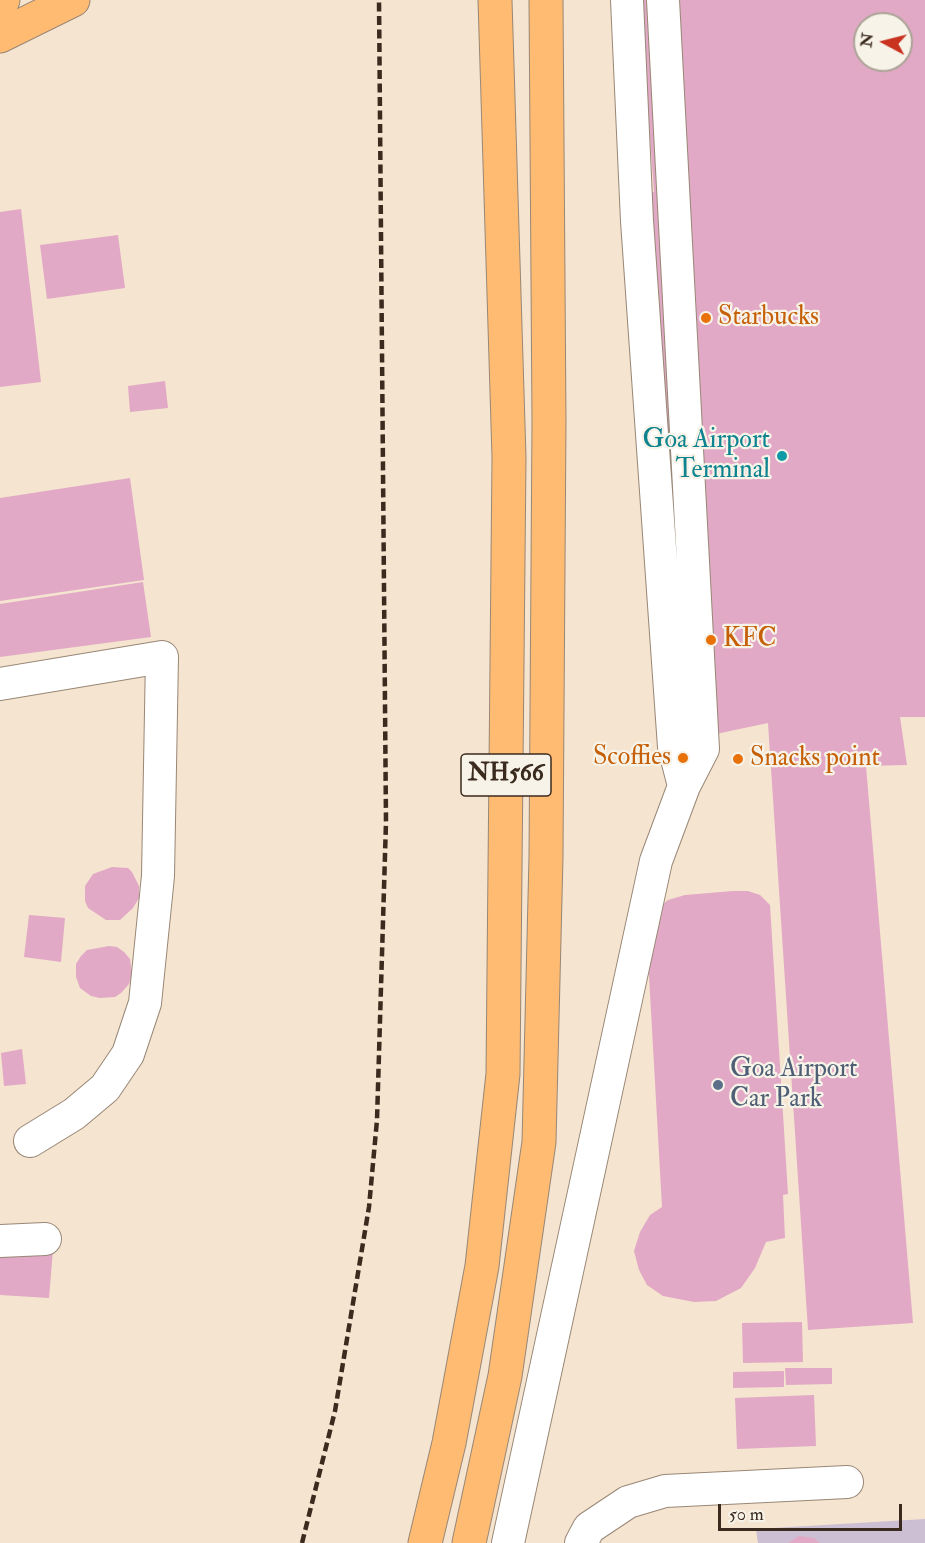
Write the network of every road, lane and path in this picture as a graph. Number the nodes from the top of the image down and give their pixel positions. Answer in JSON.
{"nodes":[{"id":1,"x":73,"y":0,"type":"edge"},
{"id":2,"x":495,"y":0,"type":"edge"},
{"id":3,"x":546,"y":0,"type":"edge"},
{"id":4,"x":627,"y":0,"type":"edge"},
{"id":5,"x":663,"y":0,"type":"edge"},
{"id":6,"x":0,"y":36,"type":"edge"},
{"id":7,"x":0,"y":684,"type":"edge"},
{"id":8,"x":684,"y":786,"type":"junction"},
{"id":9,"x":30,"y":1141,"type":"dead end"},
{"id":10,"x":45,"y":1239,"type":"dead end"},
{"id":11,"x":0,"y":1241,"type":"edge"},
{"id":12,"x":847,"y":1482,"type":"dead end"},
{"id":13,"x":425,"y":1543,"type":"edge"},
{"id":14,"x":469,"y":1543,"type":"edge"},
{"id":15,"x":508,"y":1543,"type":"edge"},
{"id":16,"x":581,"y":1543,"type":"edge"}],
"edges":[{"from":1,"to":6,"type":"highway"},
{"from":2,"to":13,"type":"highway","number":"NH566"},
{"from":3,"to":14,"type":"highway","number":"NH566"},
{"from":4,"to":8,"type":"street"},
{"from":5,"to":8,"type":"street"},
{"from":7,"to":9,"type":"street"},
{"from":8,"to":15,"type":"street"},
{"from":10,"to":11,"type":"street"},
{"from":12,"to":16,"type":"street"}]}
